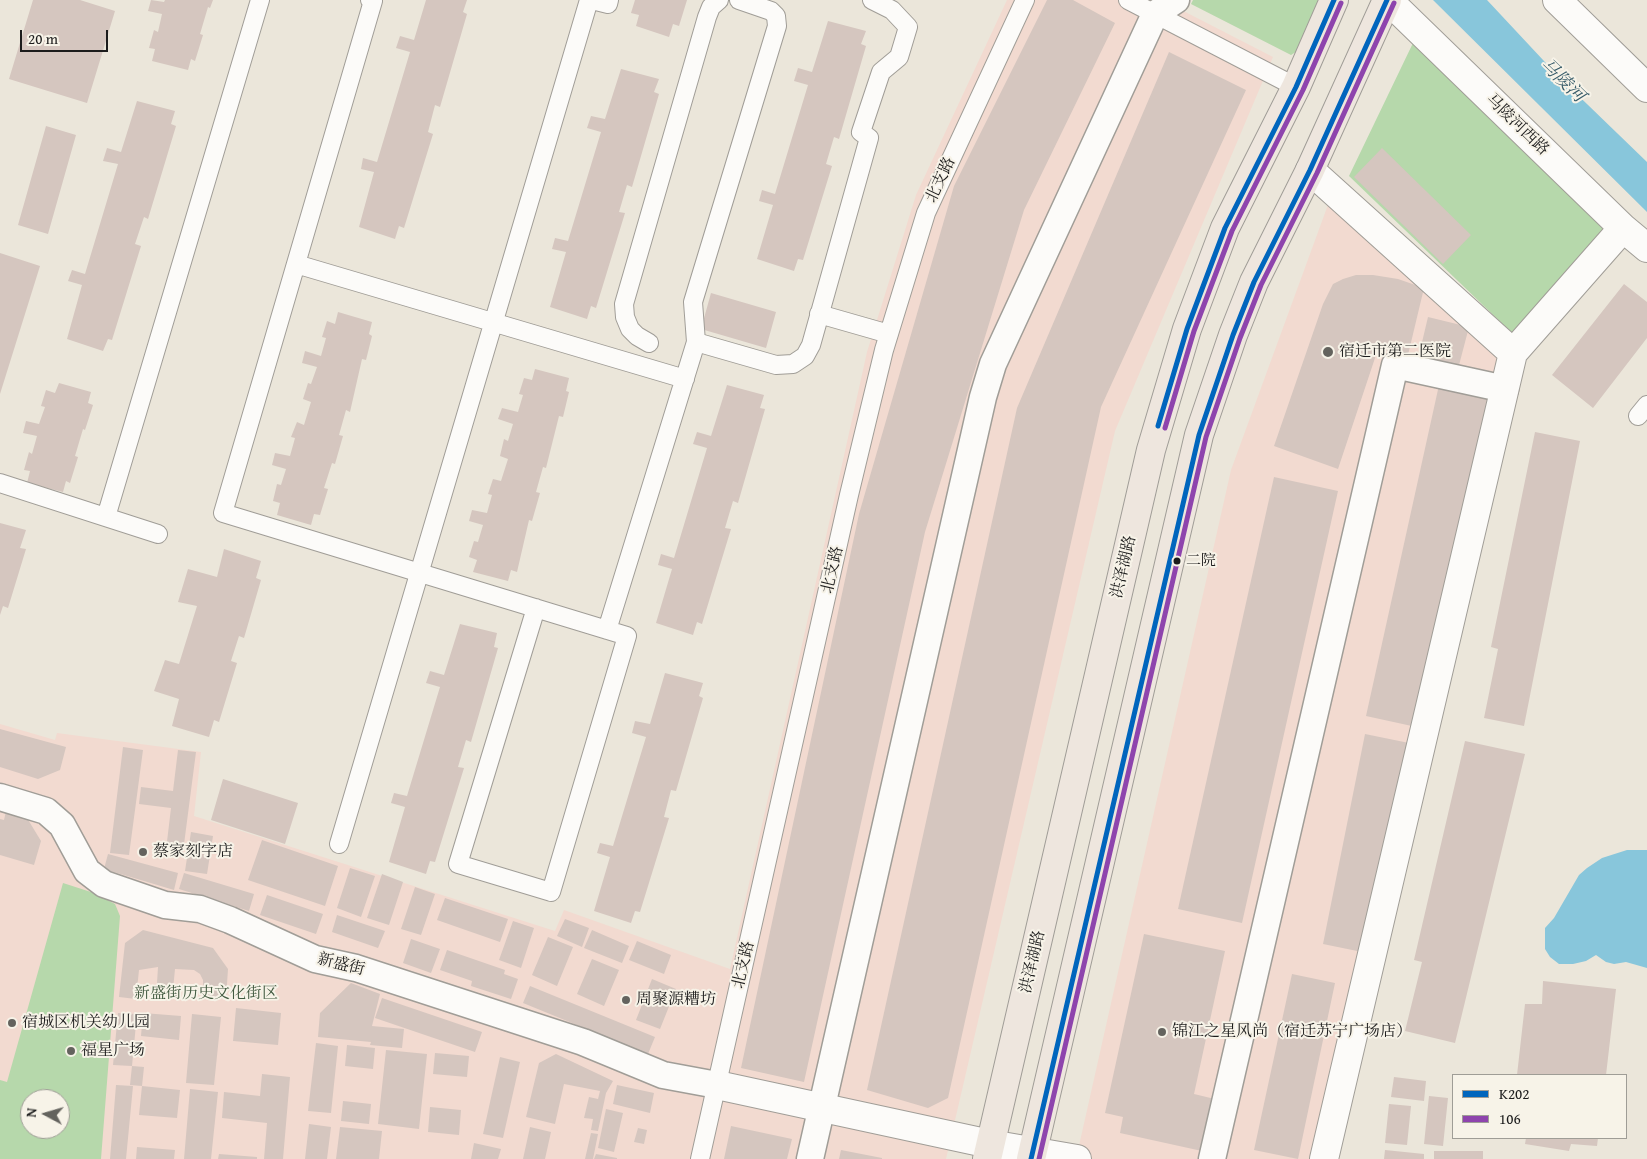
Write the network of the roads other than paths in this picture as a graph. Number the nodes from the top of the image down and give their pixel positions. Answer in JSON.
{"nodes":[{"id":1,"x":260,"y":0,"type":"edge"},
{"id":2,"x":370,"y":0,"type":"edge"},
{"id":3,"x":590,"y":0,"type":"edge"},
{"id":4,"x":609,"y":0,"type":"edge"},
{"id":5,"x":719,"y":0,"type":"edge"},
{"id":6,"x":740,"y":0,"type":"edge"},
{"id":7,"x":872,"y":0,"type":"edge"},
{"id":8,"x":1025,"y":0,"type":"edge"},
{"id":9,"x":1128,"y":0,"type":"edge"},
{"id":10,"x":1334,"y":0,"type":"edge"},
{"id":11,"x":1388,"y":0,"type":"edge"},
{"id":12,"x":1569,"y":4,"type":"edge"},
{"id":13,"x":1165,"y":7,"type":"edge"},
{"id":14,"x":1296,"y":87,"type":"junction"},
{"id":15,"x":1647,"y":88,"type":"edge"},
{"id":16,"x":1310,"y":170,"type":"junction"},
{"id":17,"x":1623,"y":228,"type":"junction"},
{"id":18,"x":1647,"y":248,"type":"edge"},
{"id":19,"x":296,"y":264,"type":"junction"},
{"id":20,"x":819,"y":314,"type":"junction"},
{"id":21,"x":889,"y":334,"type":"junction"},
{"id":22,"x":649,"y":342,"type":"dead end"},
{"id":23,"x":696,"y":342,"type":"junction"},
{"id":24,"x":1513,"y":353,"type":"junction"},
{"id":25,"x":685,"y":379,"type":"junction"},
{"id":26,"x":1505,"y":389,"type":"junction"},
{"id":27,"x":0,"y":483,"type":"edge"},
{"id":28,"x":106,"y":517,"type":"junction"},
{"id":29,"x":158,"y":534,"type":"dead end"},
{"id":30,"x":419,"y":572,"type":"junction"},
{"id":31,"x":536,"y":608,"type":"junction"},
{"id":32,"x":608,"y":630,"type":"junction"},
{"id":33,"x":0,"y":797,"type":"edge"},
{"id":34,"x":339,"y":844,"type":"dead end"},
{"id":35,"x":717,"y":1085,"type":"junction"},
{"id":36,"x":821,"y":1107,"type":"junction"},
{"id":37,"x":989,"y":1152,"type":"edge"},
{"id":38,"x":1032,"y":1155,"type":"edge"},
{"id":39,"x":700,"y":1159,"type":"edge"},
{"id":40,"x":810,"y":1159,"type":"edge"},
{"id":41,"x":1076,"y":1159,"type":"edge"},
{"id":42,"x":1212,"y":1159,"type":"edge"},
{"id":43,"x":1324,"y":1159,"type":"edge"}],
"edges":[{"from":1,"to":28,"type":"lane"},
{"from":2,"to":19,"type":"lane"},
{"from":3,"to":4,"type":"lane"},
{"from":3,"to":30,"type":"lane"},
{"from":5,"to":22,"type":"lane"},
{"from":6,"to":23,"type":"lane"},
{"from":7,"to":20,"type":"lane"},
{"from":8,"to":21,"type":"lane","name":"北支路"},
{"from":9,"to":13,"type":"lane"},
{"from":10,"to":14,"type":"main road","name":"洪泽湖路"},
{"from":11,"to":16,"type":"main road"},
{"from":11,"to":17,"type":"street","name":"马陵河西路"},
{"from":12,"to":15,"type":"street"},
{"from":13,"to":14,"type":"lane"},
{"from":13,"to":36,"type":"street"},
{"from":14,"to":37,"type":"main road","name":"洪泽湖路"},
{"from":16,"to":24,"type":"street"},
{"from":16,"to":38,"type":"main road"},
{"from":17,"to":18,"type":"street","name":"马陵河西路"},
{"from":17,"to":24,"type":"street"},
{"from":19,"to":25,"type":"lane"},
{"from":19,"to":30,"type":"lane"},
{"from":20,"to":21,"type":"lane"},
{"from":20,"to":23,"type":"lane"},
{"from":21,"to":35,"type":"lane","name":"北支路"},
{"from":23,"to":25,"type":"lane"},
{"from":24,"to":26,"type":"street"},
{"from":25,"to":32,"type":"lane"},
{"from":26,"to":42,"type":"street"},
{"from":26,"to":43,"type":"street"},
{"from":27,"to":28,"type":"lane"},
{"from":28,"to":29,"type":"lane"},
{"from":30,"to":31,"type":"lane"},
{"from":30,"to":34,"type":"lane"},
{"from":31,"to":32,"type":"lane"},
{"from":31,"to":32,"type":"lane"},
{"from":33,"to":35,"type":"street","name":"新盛街"},
{"from":35,"to":36,"type":"street"},
{"from":35,"to":39,"type":"lane","name":"北支路"},
{"from":36,"to":37,"type":"street"},
{"from":36,"to":40,"type":"street"},
{"from":37,"to":38,"type":"street"},
{"from":38,"to":41,"type":"street"}]}
